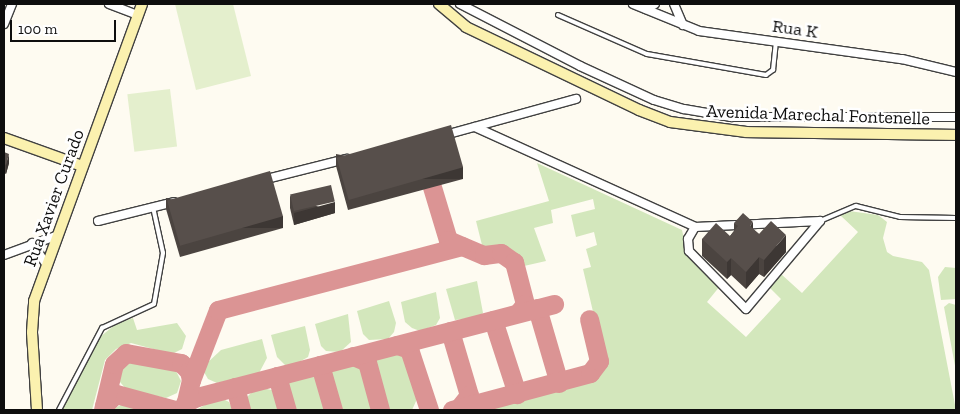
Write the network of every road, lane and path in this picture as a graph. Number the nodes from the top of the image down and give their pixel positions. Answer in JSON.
{"nodes":[{"id":1,"x":12,"y":4,"type":"edge"},
{"id":2,"x":110,"y":4,"type":"edge"},
{"id":3,"x":142,"y":4,"type":"edge"},
{"id":4,"x":439,"y":4,"type":"edge"},
{"id":5,"x":460,"y":4,"type":"edge"},
{"id":6,"x":633,"y":4,"type":"edge"},
{"id":7,"x":655,"y":4,"type":"edge"},
{"id":8,"x":674,"y":4,"type":"edge"},
{"id":9,"x":646,"y":9,"type":"junction"},
{"id":10,"x":138,"y":15,"type":"junction"},
{"id":11,"x":558,"y":15,"type":"dead end"},
{"id":12,"x":4,"y":24,"type":"edge"},
{"id":13,"x":683,"y":25,"type":"junction"},
{"id":14,"x":776,"y":41,"type":"junction"},
{"id":15,"x":956,"y":72,"type":"edge"},
{"id":16,"x":576,"y":99,"type":"dead end"},
{"id":17,"x":956,"y":117,"type":"edge"},
{"id":18,"x":475,"y":127,"type":"junction"},
{"id":19,"x":956,"y":135,"type":"edge"},
{"id":20,"x":437,"y":137,"type":"edge"},
{"id":21,"x":4,"y":138,"type":"edge"},
{"id":22,"x":352,"y":158,"type":"edge"},
{"id":23,"x":82,"y":166,"type":"junction"},
{"id":24,"x":257,"y":181,"type":"edge"},
{"id":25,"x":181,"y":200,"type":"edge"},
{"id":26,"x":153,"y":207,"type":"junction"},
{"id":27,"x":956,"y":218,"type":"edge"},
{"id":28,"x":98,"y":221,"type":"dead end"},
{"id":29,"x":820,"y":221,"type":"junction"},
{"id":30,"x":695,"y":227,"type":"junction"},
{"id":31,"x":56,"y":236,"type":"junction"},
{"id":32,"x":32,"y":243,"type":"junction"},
{"id":33,"x":4,"y":255,"type":"edge"},
{"id":34,"x":46,"y":264,"type":"junction"},
{"id":35,"x":37,"y":410,"type":"edge"},
{"id":36,"x":59,"y":410,"type":"edge"}],
"edges":[{"from":1,"to":12,"type":"street"},
{"from":2,"to":10,"type":"street"},
{"from":3,"to":10,"type":"main road","name":"Rua Xavier Curado"},
{"from":4,"to":19,"type":"main road","name":"Avenida Marechal Fontenelle"},
{"from":5,"to":17,"type":"street"},
{"from":6,"to":9,"type":"street","name":"Rua K"},
{"from":7,"to":9,"type":"street"},
{"from":8,"to":13,"type":"street"},
{"from":9,"to":13,"type":"street","name":"Rua K"},
{"from":10,"to":23,"type":"main road","name":"Rua Xavier Curado"},
{"from":11,"to":14,"type":"lane"},
{"from":13,"to":14,"type":"street","name":"Rua K"},
{"from":14,"to":15,"type":"street","name":"Rua K"},
{"from":16,"to":18,"type":"street"},
{"from":18,"to":20,"type":"street"},
{"from":18,"to":30,"type":"street"},
{"from":21,"to":23,"type":"main road"},
{"from":22,"to":24,"type":"street"},
{"from":23,"to":31,"type":"main road","name":"Rua Xavier Curado"},
{"from":25,"to":26,"type":"street"},
{"from":26,"to":28,"type":"street"},
{"from":26,"to":36,"type":"lane"},
{"from":27,"to":29,"type":"lane"},
{"from":29,"to":30,"type":"street"},
{"from":29,"to":30,"type":"street"},
{"from":31,"to":32,"type":"street"},
{"from":31,"to":34,"type":"main road","name":"Rua Xavier Curado"},
{"from":32,"to":33,"type":"street"},
{"from":32,"to":34,"type":"street"},
{"from":34,"to":35,"type":"main road","name":"Rua Xavier Curado"}]}
